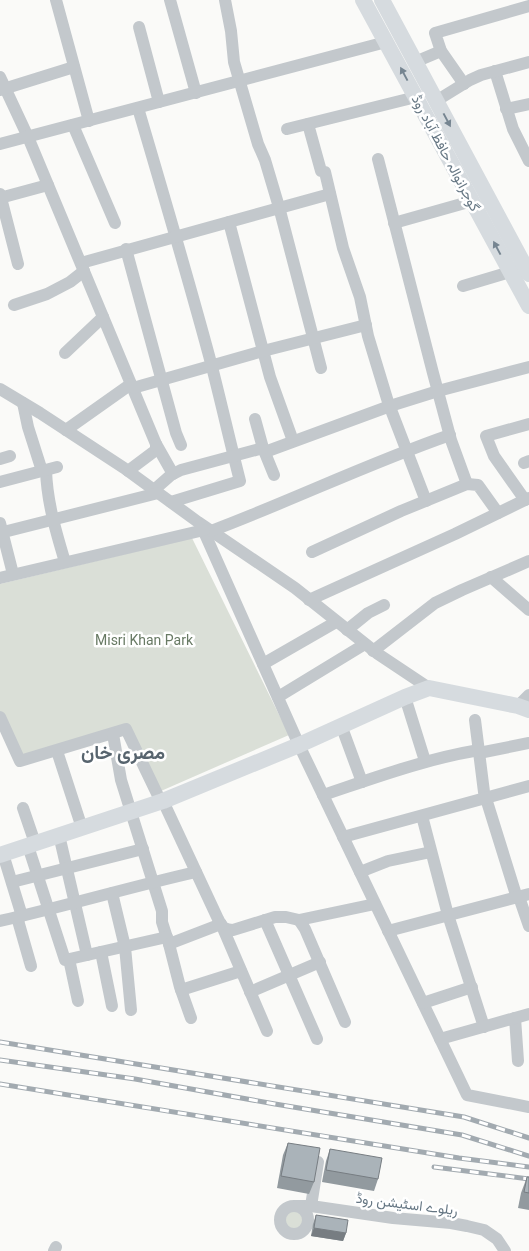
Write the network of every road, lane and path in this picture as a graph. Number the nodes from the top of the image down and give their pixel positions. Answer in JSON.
{"nodes":[{"id":1,"x":56,"y":0,"type":"edge"},
{"id":2,"x":170,"y":0,"type":"edge"},
{"id":3,"x":225,"y":0,"type":"edge"},
{"id":4,"x":364,"y":0,"type":"edge"},
{"id":5,"x":382,"y":0,"type":"edge"},
{"id":6,"x":529,"y":6,"type":"edge"},
{"id":7,"x":139,"y":27,"type":"dead end"},
{"id":8,"x":386,"y":42,"type":"junction"},
{"id":9,"x":441,"y":51,"type":"junction"},
{"id":10,"x":416,"y":62,"type":"junction"},
{"id":11,"x":529,"y":62,"type":"edge"},
{"id":12,"x":74,"y":67,"type":"junction"},
{"id":13,"x":496,"y":71,"type":"junction"},
{"id":14,"x":240,"y":81,"type":"junction"},
{"id":15,"x":464,"y":84,"type":"junction"},
{"id":16,"x":2,"y":85,"type":"edge"},
{"id":17,"x":196,"y":93,"type":"junction"},
{"id":18,"x":416,"y":96,"type":"junction"},
{"id":19,"x":436,"y":101,"type":"junction"},
{"id":20,"x":159,"y":102,"type":"junction"},
{"id":21,"x":529,"y":104,"type":"edge"},
{"id":22,"x":138,"y":108,"type":"junction"},
{"id":23,"x":506,"y":109,"type":"junction"},
{"id":24,"x":89,"y":121,"type":"junction"},
{"id":25,"x":308,"y":124,"type":"junction"},
{"id":26,"x":73,"y":125,"type":"junction"},
{"id":27,"x":287,"y":129,"type":"dead end"},
{"id":28,"x":28,"y":137,"type":"junction"},
{"id":29,"x":0,"y":144,"type":"edge"},
{"id":30,"x":378,"y":158,"type":"dead end"},
{"id":31,"x":529,"y":161,"type":"edge"},
{"id":32,"x":48,"y":185,"type":"junction"},
{"id":33,"x":330,"y":194,"type":"junction"},
{"id":34,"x":0,"y":196,"type":"edge"},
{"id":35,"x":472,"y":202,"type":"junction"},
{"id":36,"x":279,"y":207,"type":"junction"},
{"id":37,"x":228,"y":222,"type":"junction"},
{"id":38,"x":115,"y":223,"type":"dead end"},
{"id":39,"x":394,"y":223,"type":"junction"},
{"id":40,"x":176,"y":236,"type":"junction"},
{"id":41,"x":126,"y":249,"type":"junction"},
{"id":42,"x":18,"y":264,"type":"dead end"},
{"id":43,"x":82,"y":267,"type":"junction"},
{"id":44,"x":510,"y":272,"type":"junction"},
{"id":45,"x":529,"y":274,"type":"edge"},
{"id":46,"x":463,"y":286,"type":"dead end"},
{"id":47,"x":14,"y":305,"type":"dead end"},
{"id":48,"x":529,"y":306,"type":"edge"},
{"id":49,"x":103,"y":317,"type":"junction"},
{"id":50,"x":366,"y":325,"type":"junction"},
{"id":51,"x":314,"y":338,"type":"junction"},
{"id":52,"x":263,"y":351,"type":"junction"},
{"id":53,"x":65,"y":353,"type":"dead end"},
{"id":54,"x":212,"y":365,"type":"junction"},
{"id":55,"x":529,"y":367,"type":"edge"},
{"id":56,"x":321,"y":368,"type":"dead end"},
{"id":57,"x":161,"y":380,"type":"junction"},
{"id":58,"x":132,"y":386,"type":"junction"},
{"id":59,"x":0,"y":389,"type":"edge"},
{"id":60,"x":438,"y":391,"type":"junction"},
{"id":61,"x":23,"y":403,"type":"junction"},
{"id":62,"x":390,"y":406,"type":"junction"},
{"id":63,"x":256,"y":419,"type":"dead end"},
{"id":64,"x":529,"y":424,"type":"edge"},
{"id":65,"x":66,"y":430,"type":"junction"},
{"id":66,"x":450,"y":435,"type":"junction"},
{"id":67,"x":293,"y":441,"type":"junction"},
{"id":68,"x":155,"y":442,"type":"junction"},
{"id":69,"x":264,"y":450,"type":"junction"},
{"id":70,"x":407,"y":450,"type":"junction"},
{"id":71,"x":233,"y":456,"type":"junction"},
{"id":72,"x":48,"y":469,"type":"junction"},
{"id":73,"x":128,"y":471,"type":"junction"},
{"id":74,"x":173,"y":474,"type":"junction"},
{"id":75,"x":274,"y":475,"type":"dead end"},
{"id":76,"x":0,"y":482,"type":"edge"},
{"id":77,"x":467,"y":484,"type":"junction"},
{"id":78,"x":156,"y":492,"type":"junction"},
{"id":79,"x":527,"y":499,"type":"edge"},
{"id":80,"x":426,"y":501,"type":"junction"},
{"id":81,"x":170,"y":502,"type":"junction"},
{"id":82,"x":498,"y":513,"type":"junction"},
{"id":83,"x":52,"y":520,"type":"junction"},
{"id":84,"x":1,"y":529,"type":"edge"},
{"id":85,"x":205,"y":529,"type":"junction"},
{"id":86,"x":312,"y":552,"type":"dead end"},
{"id":87,"x":64,"y":562,"type":"junction"},
{"id":88,"x":529,"y":562,"type":"edge"},
{"id":89,"x":6,"y":576,"type":"edge"},
{"id":90,"x":491,"y":577,"type":"junction"},
{"id":91,"x":310,"y":600,"type":"junction"},
{"id":92,"x":384,"y":605,"type":"dead end"},
{"id":93,"x":529,"y":610,"type":"edge"},
{"id":94,"x":336,"y":622,"type":"junction"},
{"id":95,"x":347,"y":630,"type":"junction"},
{"id":96,"x":369,"y":648,"type":"junction"},
{"id":97,"x":263,"y":664,"type":"junction"},
{"id":98,"x":430,"y":688,"type":"junction"},
{"id":99,"x":278,"y":697,"type":"junction"},
{"id":100,"x":405,"y":697,"type":"junction"},
{"id":101,"x":527,"y":707,"type":"edge"},
{"id":102,"x":0,"y":717,"type":"edge"},
{"id":103,"x":475,"y":720,"type":"dead end"},
{"id":104,"x":341,"y":725,"type":"junction"},
{"id":105,"x":112,"y":734,"type":"junction"},
{"id":106,"x":529,"y":742,"type":"edge"},
{"id":107,"x":299,"y":745,"type":"junction"},
{"id":108,"x":57,"y":751,"type":"junction"},
{"id":109,"x":479,"y":752,"type":"junction"},
{"id":110,"x":425,"y":761,"type":"junction"},
{"id":111,"x":362,"y":782,"type":"junction"},
{"id":112,"x":529,"y":786,"type":"edge"},
{"id":113,"x":323,"y":795,"type":"junction"},
{"id":114,"x":486,"y":799,"type":"junction"},
{"id":115,"x":162,"y":802,"type":"junction"},
{"id":116,"x":23,"y":808,"type":"dead end"},
{"id":117,"x":131,"y":812,"type":"junction"},
{"id":118,"x":422,"y":816,"type":"junction"},
{"id":119,"x":82,"y":828,"type":"junction"},
{"id":120,"x":59,"y":835,"type":"junction"},
{"id":121,"x":343,"y":838,"type":"junction"},
{"id":122,"x":31,"y":845,"type":"junction"},
{"id":123,"x":142,"y":849,"type":"junction"},
{"id":124,"x":432,"y":852,"type":"junction"},
{"id":125,"x":2,"y":855,"type":"edge"},
{"id":126,"x":66,"y":868,"type":"junction"},
{"id":127,"x":196,"y":872,"type":"junction"},
{"id":128,"x":360,"y":872,"type":"junction"},
{"id":129,"x":37,"y":875,"type":"junction"},
{"id":130,"x":12,"y":882,"type":"junction"},
{"id":131,"x":153,"y":882,"type":"junction"},
{"id":132,"x":112,"y":893,"type":"junction"},
{"id":133,"x":522,"y":896,"type":"edge"},
{"id":134,"x":74,"y":904,"type":"junction"},
{"id":135,"x":375,"y":904,"type":"junction"},
{"id":136,"x":48,"y":910,"type":"junction"},
{"id":137,"x":448,"y":915,"type":"junction"},
{"id":138,"x":20,"y":917,"type":"junction"},
{"id":139,"x":265,"y":920,"type":"junction"},
{"id":140,"x":299,"y":920,"type":"junction"},
{"id":141,"x":0,"y":921,"type":"edge"},
{"id":142,"x":221,"y":925,"type":"junction"},
{"id":143,"x":529,"y":926,"type":"edge"},
{"id":144,"x":388,"y":930,"type":"junction"},
{"id":145,"x":168,"y":941,"type":"junction"},
{"id":146,"x":125,"y":947,"type":"junction"},
{"id":147,"x":101,"y":952,"type":"junction"},
{"id":148,"x":87,"y":956,"type":"junction"},
{"id":149,"x":69,"y":959,"type":"junction"},
{"id":150,"x":320,"y":962,"type":"junction"},
{"id":151,"x":31,"y":966,"type":"dead end"},
{"id":152,"x":241,"y":971,"type":"junction"},
{"id":153,"x":289,"y":975,"type":"junction"},
{"id":154,"x":472,"y":987,"type":"junction"},
{"id":155,"x":181,"y":990,"type":"junction"},
{"id":156,"x":250,"y":992,"type":"junction"},
{"id":157,"x":78,"y":1001,"type":"dead end"},
{"id":158,"x":422,"y":1003,"type":"junction"},
{"id":159,"x":112,"y":1006,"type":"dead end"},
{"id":160,"x":131,"y":1010,"type":"dead end"},
{"id":161,"x":529,"y":1014,"type":"edge"},
{"id":162,"x":192,"y":1018,"type":"dead end"},
{"id":163,"x":516,"y":1018,"type":"junction"},
{"id":164,"x":346,"y":1022,"type":"dead end"},
{"id":165,"x":484,"y":1027,"type":"junction"},
{"id":166,"x":267,"y":1031,"type":"dead end"},
{"id":167,"x":317,"y":1039,"type":"dead end"},
{"id":168,"x":440,"y":1039,"type":"junction"},
{"id":169,"x":518,"y":1061,"type":"dead end"},
{"id":170,"x":529,"y":1107,"type":"edge"},
{"id":171,"x":318,"y":1162,"type":"edge"},
{"id":172,"x":296,"y":1206,"type":"dead end"},
{"id":173,"x":311,"y":1206,"type":"junction"},
{"id":174,"x":505,"y":1251,"type":"edge"}],
"edges":[{"from":1,"to":12,"type":"street"},
{"from":2,"to":17,"type":"street"},
{"from":3,"to":14,"type":"street"},
{"from":4,"to":8,"type":"main road","name":"گوجرانوالہ حافظ آباد روڈ"},
{"from":5,"to":10,"type":"main road","name":"گوجرانوالہ حافظ آباد روڈ"},
{"from":6,"to":9,"type":"street"},
{"from":7,"to":20,"type":"street"},
{"from":8,"to":14,"type":"street"},
{"from":18,"to":8,"type":"main road","name":"گوجرانوالہ حافظ آباد روڈ","one_way":true},
{"from":9,"to":10,"type":"street"},
{"from":9,"to":15,"type":"street"},
{"from":10,"to":19,"type":"main road","name":"گوجرانوالہ حافظ آباد روڈ"},
{"from":11,"to":13,"type":"street"},
{"from":12,"to":16,"type":"street"},
{"from":12,"to":24,"type":"street"},
{"from":13,"to":15,"type":"street"},
{"from":13,"to":23,"type":"street"},
{"from":14,"to":17,"type":"street"},
{"from":14,"to":36,"type":"street"},
{"from":15,"to":19,"type":"street"},
{"from":16,"to":28,"type":"street"},
{"from":17,"to":20,"type":"street"},
{"from":18,"to":25,"type":"street"},
{"from":18,"to":35,"type":"main road","name":"گوجرانوالہ حافظ آباد روڈ"},
{"from":19,"to":45,"type":"main road","name":"گوجرانوالہ حافظ آباد روڈ","one_way":true},
{"from":20,"to":22,"type":"street"},
{"from":21,"to":23,"type":"street"},
{"from":22,"to":24,"type":"street"},
{"from":22,"to":40,"type":"street"},
{"from":23,"to":31,"type":"street"},
{"from":24,"to":26,"type":"street"},
{"from":25,"to":27,"type":"street"},
{"from":25,"to":33,"type":"street"},
{"from":26,"to":28,"type":"street"},
{"from":26,"to":38,"type":"street"},
{"from":28,"to":29,"type":"street"},
{"from":28,"to":32,"type":"street"},
{"from":30,"to":39,"type":"street"},
{"from":32,"to":34,"type":"street"},
{"from":32,"to":43,"type":"street"},
{"from":33,"to":36,"type":"street"},
{"from":33,"to":50,"type":"street"},
{"from":34,"to":42,"type":"street"},
{"from":35,"to":39,"type":"street"},
{"from":44,"to":35,"type":"main road","name":"گوجرانوالہ حافظ آباد روڈ","one_way":true},
{"from":36,"to":37,"type":"street"},
{"from":36,"to":51,"type":"street"},
{"from":37,"to":40,"type":"street"},
{"from":37,"to":52,"type":"street"},
{"from":39,"to":60,"type":"street"},
{"from":40,"to":41,"type":"street"},
{"from":40,"to":54,"type":"street"},
{"from":41,"to":43,"type":"street"},
{"from":41,"to":57,"type":"street"},
{"from":43,"to":47,"type":"street"},
{"from":43,"to":49,"type":"street"},
{"from":44,"to":46,"type":"street"},
{"from":44,"to":48,"type":"main road","name":"گوجرانوالہ حافظ آباد روڈ"},
{"from":49,"to":53,"type":"street"},
{"from":49,"to":58,"type":"street"},
{"from":50,"to":51,"type":"street"},
{"from":50,"to":62,"type":"street"},
{"from":51,"to":52,"type":"street"},
{"from":51,"to":56,"type":"street"},
{"from":52,"to":54,"type":"street"},
{"from":52,"to":67,"type":"street"},
{"from":54,"to":57,"type":"street"},
{"from":54,"to":71,"type":"street"},
{"from":55,"to":60,"type":"street"},
{"from":57,"to":58,"type":"street"},
{"from":57,"to":68,"type":"street"},
{"from":58,"to":65,"type":"street"},
{"from":58,"to":68,"type":"street"},
{"from":59,"to":61,"type":"street"},
{"from":60,"to":62,"type":"street"},
{"from":60,"to":66,"type":"street"},
{"from":61,"to":65,"type":"street"},
{"from":61,"to":72,"type":"street"},
{"from":62,"to":67,"type":"street"},
{"from":62,"to":70,"type":"street"},
{"from":63,"to":69,"type":"street"},
{"from":64,"to":79,"type":"street"},
{"from":65,"to":73,"type":"street"},
{"from":66,"to":70,"type":"street"},
{"from":66,"to":77,"type":"street"},
{"from":67,"to":69,"type":"street"},
{"from":68,"to":73,"type":"street"},
{"from":68,"to":74,"type":"street"},
{"from":69,"to":71,"type":"street"},
{"from":69,"to":75,"type":"street"},
{"from":70,"to":80,"type":"street"},
{"from":70,"to":85,"type":"street"},
{"from":71,"to":74,"type":"street"},
{"from":71,"to":81,"type":"street"},
{"from":72,"to":76,"type":"street"},
{"from":72,"to":83,"type":"street"},
{"from":73,"to":78,"type":"street"},
{"from":74,"to":78,"type":"street"},
{"from":77,"to":80,"type":"street"},
{"from":77,"to":82,"type":"street"},
{"from":78,"to":81,"type":"street"},
{"from":78,"to":83,"type":"street"},
{"from":79,"to":82,"type":"street"},
{"from":80,"to":86,"type":"street"},
{"from":81,"to":85,"type":"street"},
{"from":82,"to":91,"type":"street"},
{"from":83,"to":84,"type":"street"},
{"from":83,"to":87,"type":"street"},
{"from":84,"to":89,"type":"street"},
{"from":85,"to":87,"type":"street"},
{"from":85,"to":91,"type":"street"},
{"from":85,"to":97,"type":"street"},
{"from":87,"to":89,"type":"street"},
{"from":88,"to":90,"type":"street"},
{"from":90,"to":93,"type":"street"},
{"from":90,"to":96,"type":"street"},
{"from":91,"to":94,"type":"street"},
{"from":92,"to":95,"type":"street"},
{"from":94,"to":95,"type":"street"},
{"from":94,"to":97,"type":"street"},
{"from":95,"to":96,"type":"street"},
{"from":96,"to":98,"type":"street"},
{"from":96,"to":99,"type":"street"},
{"from":97,"to":99,"type":"street"},
{"from":98,"to":100,"type":"main road"},
{"from":98,"to":101,"type":"main road"},
{"from":99,"to":107,"type":"street"},
{"from":100,"to":104,"type":"main road"},
{"from":100,"to":110,"type":"street"},
{"from":102,"to":108,"type":"street"},
{"from":103,"to":109,"type":"street"},
{"from":104,"to":107,"type":"main road"},
{"from":104,"to":111,"type":"street"},
{"from":105,"to":108,"type":"street"},
{"from":105,"to":115,"type":"street"},
{"from":105,"to":117,"type":"street"},
{"from":106,"to":109,"type":"street"},
{"from":107,"to":113,"type":"street"},
{"from":107,"to":115,"type":"main road"},
{"from":108,"to":119,"type":"street"},
{"from":109,"to":110,"type":"street"},
{"from":109,"to":114,"type":"street"},
{"from":110,"to":111,"type":"street"},
{"from":111,"to":113,"type":"street"},
{"from":112,"to":114,"type":"street"},
{"from":113,"to":121,"type":"street"},
{"from":114,"to":118,"type":"street"},
{"from":114,"to":133,"type":"street"},
{"from":115,"to":117,"type":"main road"},
{"from":115,"to":127,"type":"street"},
{"from":116,"to":122,"type":"street"},
{"from":117,"to":119,"type":"main road"},
{"from":117,"to":123,"type":"street"},
{"from":118,"to":121,"type":"street"},
{"from":118,"to":124,"type":"street"},
{"from":119,"to":120,"type":"main road"},
{"from":120,"to":122,"type":"main road"},
{"from":120,"to":126,"type":"street"},
{"from":121,"to":128,"type":"street"},
{"from":122,"to":125,"type":"main road"},
{"from":122,"to":129,"type":"street"},
{"from":123,"to":126,"type":"street"},
{"from":123,"to":131,"type":"street"},
{"from":124,"to":128,"type":"street"},
{"from":124,"to":137,"type":"street"},
{"from":125,"to":130,"type":"street"},
{"from":126,"to":129,"type":"street"},
{"from":126,"to":134,"type":"street"},
{"from":127,"to":131,"type":"street"},
{"from":127,"to":142,"type":"street"},
{"from":128,"to":135,"type":"street"},
{"from":129,"to":130,"type":"street"},
{"from":129,"to":136,"type":"street"},
{"from":130,"to":138,"type":"street"},
{"from":131,"to":132,"type":"street"},
{"from":131,"to":145,"type":"street"},
{"from":132,"to":134,"type":"street"},
{"from":132,"to":146,"type":"street"},
{"from":133,"to":137,"type":"street"},
{"from":133,"to":143,"type":"street"},
{"from":134,"to":136,"type":"street"},
{"from":134,"to":148,"type":"street"},
{"from":135,"to":140,"type":"street"},
{"from":135,"to":144,"type":"street"},
{"from":136,"to":138,"type":"street"},
{"from":136,"to":149,"type":"street"},
{"from":137,"to":144,"type":"street"},
{"from":137,"to":154,"type":"street"},
{"from":138,"to":141,"type":"street"},
{"from":138,"to":151,"type":"street"},
{"from":139,"to":140,"type":"street"},
{"from":139,"to":142,"type":"street"},
{"from":139,"to":153,"type":"street"},
{"from":140,"to":150,"type":"street"},
{"from":142,"to":145,"type":"street"},
{"from":142,"to":152,"type":"street"},
{"from":144,"to":158,"type":"street"},
{"from":145,"to":146,"type":"street"},
{"from":145,"to":155,"type":"street"},
{"from":146,"to":147,"type":"street"},
{"from":146,"to":160,"type":"street"},
{"from":147,"to":148,"type":"street"},
{"from":147,"to":159,"type":"street"},
{"from":148,"to":149,"type":"street"},
{"from":149,"to":157,"type":"street"},
{"from":150,"to":153,"type":"street"},
{"from":150,"to":164,"type":"street"},
{"from":152,"to":155,"type":"street"},
{"from":152,"to":156,"type":"street"},
{"from":153,"to":156,"type":"street"},
{"from":153,"to":167,"type":"street"},
{"from":154,"to":158,"type":"street"},
{"from":154,"to":165,"type":"street"},
{"from":155,"to":162,"type":"street"},
{"from":156,"to":166,"type":"street"},
{"from":158,"to":168,"type":"street"},
{"from":161,"to":163,"type":"street"},
{"from":163,"to":165,"type":"street"},
{"from":163,"to":169,"type":"street"},
{"from":165,"to":168,"type":"street"},
{"from":168,"to":170,"type":"street"},
{"from":171,"to":173,"type":"street"},
{"from":172,"to":173,"type":"street","name":"ریلوے اسٹیشن روڈ"},
{"from":173,"to":174,"type":"street","name":"ریلوے اسٹیشن روڈ"}]}
